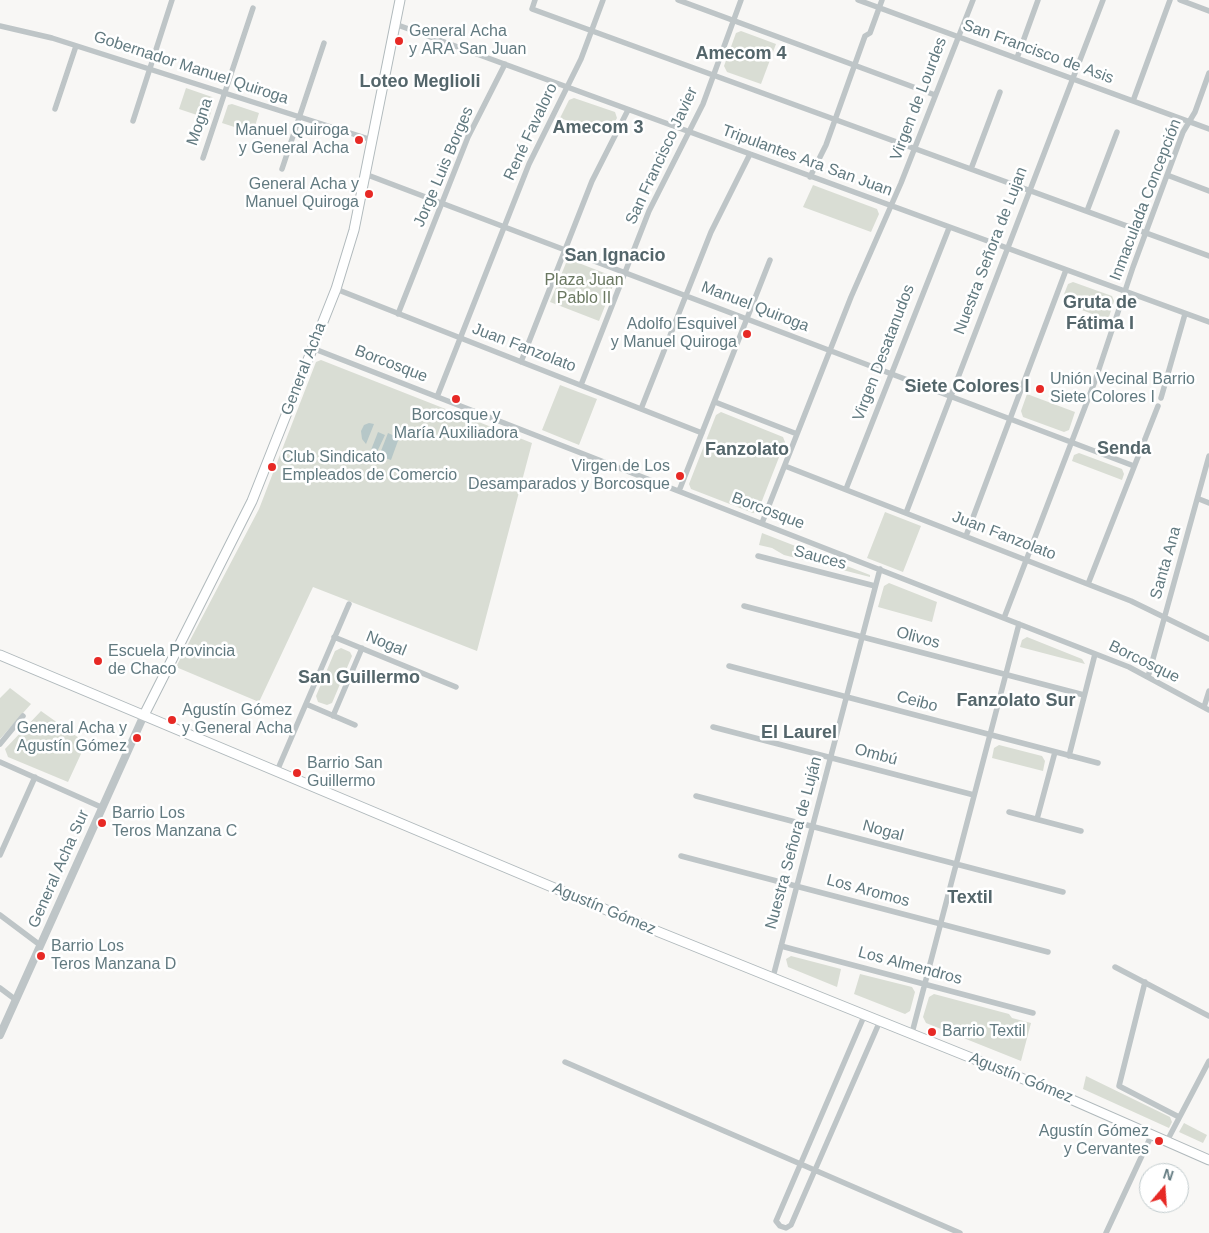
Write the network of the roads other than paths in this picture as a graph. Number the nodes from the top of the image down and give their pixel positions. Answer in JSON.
{"nodes":[{"id":1,"x":172,"y":0,"type":"edge"},
{"id":2,"x":400,"y":0,"type":"edge"},
{"id":3,"x":535,"y":0,"type":"edge"},
{"id":4,"x":603,"y":0,"type":"edge"},
{"id":5,"x":678,"y":0,"type":"edge"},
{"id":6,"x":741,"y":0,"type":"edge"},
{"id":7,"x":858,"y":0,"type":"edge"},
{"id":8,"x":882,"y":0,"type":"edge"},
{"id":9,"x":973,"y":0,"type":"edge"},
{"id":10,"x":1038,"y":0,"type":"edge"},
{"id":11,"x":1103,"y":0,"type":"edge"},
{"id":12,"x":1170,"y":0,"type":"edge"},
{"id":13,"x":1180,"y":0,"type":"edge"},
{"id":14,"x":253,"y":8,"type":"dead end"},
{"id":15,"x":879,"y":8,"type":"junction"},
{"id":16,"x":1209,"y":11,"type":"edge"},
{"id":17,"x":734,"y":21,"type":"junction"},
{"id":18,"x":395,"y":24,"type":"junction"},
{"id":19,"x":0,"y":26,"type":"edge"},
{"id":20,"x":592,"y":31,"type":"junction"},
{"id":21,"x":958,"y":37,"type":"junction"},
{"id":22,"x":324,"y":44,"type":"dead end"},
{"id":23,"x":76,"y":46,"type":"junction"},
{"id":24,"x":1017,"y":58,"type":"junction"},
{"id":25,"x":505,"y":64,"type":"junction"},
{"id":26,"x":855,"y":65,"type":"junction"},
{"id":27,"x":150,"y":69,"type":"junction"},
{"id":28,"x":1209,"y":72,"type":"edge"},
{"id":29,"x":714,"y":75,"type":"junction"},
{"id":30,"x":1073,"y":79,"type":"junction"},
{"id":31,"x":567,"y":87,"type":"junction"},
{"id":32,"x":1000,"y":92,"type":"dead end"},
{"id":33,"x":224,"y":94,"type":"junction"},
{"id":34,"x":935,"y":95,"type":"junction"},
{"id":35,"x":1133,"y":101,"type":"junction"},
{"id":36,"x":55,"y":109,"type":"dead end"},
{"id":37,"x":628,"y":110,"type":"junction"},
{"id":38,"x":300,"y":117,"type":"junction"},
{"id":39,"x":835,"y":119,"type":"junction"},
{"id":40,"x":133,"y":121,"type":"dead end"},
{"id":41,"x":1189,"y":122,"type":"junction"},
{"id":42,"x":1209,"y":129,"type":"edge"},
{"id":43,"x":689,"y":132,"type":"junction"},
{"id":44,"x":1117,"y":132,"type":"dead end"},
{"id":45,"x":372,"y":140,"type":"junction"},
{"id":46,"x":915,"y":148,"type":"junction"},
{"id":47,"x":750,"y":154,"type":"junction"},
{"id":48,"x":203,"y":158,"type":"dead end"},
{"id":49,"x":282,"y":169,"type":"dead end"},
{"id":50,"x":971,"y":169,"type":"junction"},
{"id":51,"x":365,"y":174,"type":"junction"},
{"id":52,"x":1167,"y":175,"type":"junction"},
{"id":53,"x":810,"y":177,"type":"junction"},
{"id":54,"x":1030,"y":190,"type":"junction"},
{"id":55,"x":1209,"y":191,"type":"edge"},
{"id":56,"x":442,"y":203,"type":"junction"},
{"id":57,"x":891,"y":206,"type":"junction"},
{"id":58,"x":1087,"y":211,"type":"junction"},
{"id":59,"x":504,"y":227,"type":"junction"},
{"id":60,"x":949,"y":228,"type":"junction"},
{"id":61,"x":1146,"y":233,"type":"junction"},
{"id":62,"x":1008,"y":249,"type":"junction"},
{"id":63,"x":565,"y":250,"type":"junction"},
{"id":64,"x":1209,"y":256,"type":"edge"},
{"id":65,"x":770,"y":260,"type":"dead end"},
{"id":66,"x":1066,"y":270,"type":"junction"},
{"id":67,"x":625,"y":273,"type":"junction"},
{"id":68,"x":336,"y":289,"type":"junction"},
{"id":69,"x":1125,"y":292,"type":"junction"},
{"id":70,"x":686,"y":296,"type":"junction"},
{"id":71,"x":398,"y":314,"type":"junction"},
{"id":72,"x":1185,"y":314,"type":"junction"},
{"id":73,"x":747,"y":319,"type":"junction"},
{"id":74,"x":1209,"y":322,"type":"edge"},
{"id":75,"x":460,"y":338,"type":"junction"},
{"id":76,"x":312,"y":348,"type":"junction"},
{"id":77,"x":830,"y":351,"type":"junction"},
{"id":78,"x":521,"y":362,"type":"junction"},
{"id":79,"x":891,"y":374,"type":"junction"},
{"id":80,"x":581,"y":386,"type":"junction"},
{"id":81,"x":437,"y":396,"type":"junction"},
{"id":82,"x":950,"y":396,"type":"junction"},
{"id":83,"x":1161,"y":398,"type":"dead end"},
{"id":84,"x":715,"y":402,"type":"junction"},
{"id":85,"x":1158,"y":406,"type":"dead end"},
{"id":86,"x":641,"y":409,"type":"junction"},
{"id":87,"x":1010,"y":419,"type":"junction"},
{"id":88,"x":702,"y":433,"type":"junction"},
{"id":89,"x":797,"y":434,"type":"junction"},
{"id":90,"x":1072,"y":443,"type":"junction"},
{"id":91,"x":1209,"y":456,"type":"edge"},
{"id":92,"x":785,"y":466,"type":"junction"},
{"id":93,"x":1134,"y":466,"type":"junction"},
{"id":94,"x":846,"y":490,"type":"junction"},
{"id":95,"x":679,"y":491,"type":"junction"},
{"id":96,"x":1199,"y":499,"type":"junction"},
{"id":97,"x":1209,"y":503,"type":"edge"},
{"id":98,"x":906,"y":513,"type":"junction"},
{"id":99,"x":762,"y":524,"type":"junction"},
{"id":100,"x":966,"y":536,"type":"junction"},
{"id":101,"x":758,"y":556,"type":"dead end"},
{"id":102,"x":1026,"y":560,"type":"junction"},
{"id":103,"x":880,"y":570,"type":"junction"},
{"id":104,"x":1088,"y":584,"type":"junction"},
{"id":105,"x":875,"y":586,"type":"junction"},
{"id":106,"x":349,"y":604,"type":"dead end"},
{"id":107,"x":744,"y":606,"type":"dead end"},
{"id":108,"x":1004,"y":618,"type":"junction"},
{"id":109,"x":1165,"y":618,"type":"junction"},
{"id":110,"x":1019,"y":624,"type":"junction"},
{"id":111,"x":334,"y":637,"type":"junction"},
{"id":112,"x":862,"y":637,"type":"junction"},
{"id":113,"x":1209,"y":639,"type":"edge"},
{"id":114,"x":362,"y":648,"type":"junction"},
{"id":115,"x":1095,"y":654,"type":"junction"},
{"id":116,"x":0,"y":656,"type":"edge"},
{"id":117,"x":729,"y":666,"type":"dead end"},
{"id":118,"x":1006,"y":675,"type":"junction"},
{"id":119,"x":1148,"y":677,"type":"junction"},
{"id":120,"x":456,"y":686,"type":"dead end"},
{"id":121,"x":1209,"y":691,"type":"edge"},
{"id":122,"x":1084,"y":695,"type":"junction"},
{"id":123,"x":846,"y":697,"type":"junction"},
{"id":124,"x":306,"y":704,"type":"junction"},
{"id":125,"x":1207,"y":708,"type":"edge"},
{"id":126,"x":144,"y":715,"type":"junction"},
{"id":127,"x":23,"y":716,"type":"dead end"},
{"id":128,"x":333,"y":716,"type":"junction"},
{"id":129,"x":355,"y":725,"type":"dead end"},
{"id":130,"x":713,"y":726,"type":"dead end"},
{"id":131,"x":990,"y":735,"type":"junction"},
{"id":132,"x":0,"y":744,"type":"edge"},
{"id":133,"x":1055,"y":752,"type":"junction"},
{"id":134,"x":1069,"y":756,"type":"junction"},
{"id":135,"x":831,"y":757,"type":"junction"},
{"id":136,"x":0,"y":762,"type":"edge"},
{"id":137,"x":1098,"y":763,"type":"dead end"},
{"id":138,"x":277,"y":771,"type":"junction"},
{"id":139,"x":35,"y":777,"type":"junction"},
{"id":140,"x":974,"y":795,"type":"junction"},
{"id":141,"x":696,"y":796,"type":"dead end"},
{"id":142,"x":101,"y":807,"type":"junction"},
{"id":143,"x":1009,"y":812,"type":"dead end"},
{"id":144,"x":1038,"y":819,"type":"junction"},
{"id":145,"x":812,"y":827,"type":"junction"},
{"id":146,"x":1081,"y":830,"type":"dead end"},
{"id":147,"x":0,"y":854,"type":"edge"},
{"id":148,"x":681,"y":856,"type":"dead end"},
{"id":149,"x":956,"y":864,"type":"junction"},
{"id":150,"x":797,"y":887,"type":"junction"},
{"id":151,"x":1064,"y":892,"type":"dead end"},
{"id":152,"x":0,"y":915,"type":"edge"},
{"id":153,"x":940,"y":924,"type":"junction"},
{"id":154,"x":40,"y":946,"type":"junction"},
{"id":155,"x":781,"y":946,"type":"junction"},
{"id":156,"x":1048,"y":952,"type":"dead end"},
{"id":157,"x":1115,"y":966,"type":"dead end"},
{"id":158,"x":773,"y":978,"type":"junction"},
{"id":159,"x":1144,"y":982,"type":"junction"},
{"id":160,"x":925,"y":984,"type":"junction"},
{"id":161,"x":0,"y":988,"type":"edge"},
{"id":162,"x":16,"y":1000,"type":"junction"},
{"id":163,"x":1033,"y":1012,"type":"dead end"},
{"id":164,"x":865,"y":1014,"type":"junction"},
{"id":165,"x":1209,"y":1016,"type":"edge"},
{"id":166,"x":880,"y":1021,"type":"junction"},
{"id":167,"x":912,"y":1034,"type":"junction"},
{"id":168,"x":0,"y":1035,"type":"edge"},
{"id":169,"x":1209,"y":1061,"type":"edge"},
{"id":170,"x":565,"y":1062,"type":"dead end"},
{"id":171,"x":1179,"y":1117,"type":"junction"},
{"id":172,"x":1152,"y":1134,"type":"junction"},
{"id":173,"x":1167,"y":1141,"type":"junction"},
{"id":174,"x":1209,"y":1160,"type":"edge"},
{"id":175,"x":800,"y":1164,"type":"junction"},
{"id":176,"x":815,"y":1170,"type":"junction"},
{"id":177,"x":960,"y":1233,"type":"edge"},
{"id":178,"x":1106,"y":1233,"type":"edge"}],
"edges":[{"from":1,"to":27,"type":"street"},
{"from":2,"to":18,"type":"main road","name":"General Acha"},
{"from":3,"to":20,"type":"street"},
{"from":4,"to":20,"type":"street","name":"René Favaloro"},
{"from":5,"to":17,"type":"street"},
{"from":6,"to":17,"type":"street","name":"San Francisco Javier"},
{"from":7,"to":15,"type":"street","name":"San Francisco de Asis"},
{"from":8,"to":15,"type":"street"},
{"from":9,"to":21,"type":"street","name":"Virgen de Lourdes"},
{"from":10,"to":24,"type":"street"},
{"from":11,"to":30,"type":"street","name":"Nuestra Señora de Lujan"},
{"from":12,"to":35,"type":"street"},
{"from":13,"to":16,"type":"street"},
{"from":14,"to":33,"type":"street","name":"Mogna"},
{"from":15,"to":21,"type":"street","name":"San Francisco de Asis"},
{"from":15,"to":26,"type":"street"},
{"from":17,"to":26,"type":"street"},
{"from":17,"to":29,"type":"street","name":"San Francisco Javier"},
{"from":18,"to":25,"type":"street","name":"Tripulantes Ara San Juan"},
{"from":18,"to":45,"type":"main road","name":"General Acha"},
{"from":19,"to":23,"type":"street","name":"Gobernador Manuel Quiroga"},
{"from":20,"to":29,"type":"street"},
{"from":20,"to":31,"type":"street","name":"René Favaloro"},
{"from":21,"to":24,"type":"street","name":"San Francisco de Asis"},
{"from":21,"to":34,"type":"street","name":"Virgen de Lourdes"},
{"from":22,"to":38,"type":"street"},
{"from":23,"to":27,"type":"street","name":"Gobernador Manuel Quiroga"},
{"from":23,"to":36,"type":"street"},
{"from":24,"to":30,"type":"street","name":"San Francisco de Asis"},
{"from":25,"to":31,"type":"street","name":"Tripulantes Ara San Juan"},
{"from":25,"to":56,"type":"street","name":"Jorge Luis Borges"},
{"from":26,"to":34,"type":"street"},
{"from":26,"to":39,"type":"street"},
{"from":27,"to":33,"type":"street","name":"Gobernador Manuel Quiroga"},
{"from":27,"to":40,"type":"street"},
{"from":28,"to":41,"type":"street","name":"Inmaculada Concepción"},
{"from":29,"to":39,"type":"street"},
{"from":29,"to":43,"type":"street","name":"San Francisco Javier"},
{"from":30,"to":35,"type":"street","name":"San Francisco de Asis"},
{"from":30,"to":54,"type":"street","name":"Nuestra Señora de Lujan"},
{"from":31,"to":37,"type":"street","name":"Tripulantes Ara San Juan"},
{"from":31,"to":59,"type":"street","name":"René Favaloro"},
{"from":32,"to":50,"type":"street"},
{"from":33,"to":38,"type":"street","name":"Gobernador Manuel Quiroga"},
{"from":33,"to":48,"type":"street","name":"Mogna"},
{"from":34,"to":46,"type":"street","name":"Virgen de Lourdes"},
{"from":35,"to":41,"type":"street","name":"San Francisco de Asis"},
{"from":37,"to":43,"type":"street","name":"Tripulantes Ara San Juan"},
{"from":37,"to":63,"type":"street"},
{"from":38,"to":45,"type":"street","name":"Gobernador Manuel Quiroga"},
{"from":38,"to":49,"type":"street"},
{"from":39,"to":46,"type":"street"},
{"from":39,"to":53,"type":"street"},
{"from":41,"to":42,"type":"street","name":"San Francisco de Asis"},
{"from":41,"to":52,"type":"street","name":"Inmaculada Concepción"},
{"from":43,"to":47,"type":"street","name":"Tripulantes Ara San Juan"},
{"from":43,"to":67,"type":"street","name":"San Francisco Javier"},
{"from":44,"to":58,"type":"street"},
{"from":45,"to":51,"type":"main road","name":"General Acha"},
{"from":46,"to":50,"type":"street"},
{"from":46,"to":57,"type":"street","name":"Virgen de Lourdes"},
{"from":47,"to":53,"type":"street","name":"Tripulantes Ara San Juan"},
{"from":47,"to":70,"type":"street"},
{"from":50,"to":54,"type":"street"},
{"from":51,"to":56,"type":"street","name":"Manuel Quiroga"},
{"from":51,"to":68,"type":"main road","name":"General Acha"},
{"from":52,"to":55,"type":"street"},
{"from":52,"to":61,"type":"street","name":"Inmaculada Concepción"},
{"from":53,"to":57,"type":"street","name":"Tripulantes Ara San Juan"},
{"from":54,"to":58,"type":"street"},
{"from":54,"to":62,"type":"street","name":"Nuestra Señora de Lujan"},
{"from":56,"to":59,"type":"street","name":"Manuel Quiroga"},
{"from":56,"to":71,"type":"street","name":"Jorge Luis Borges"},
{"from":57,"to":60,"type":"street","name":"Tripulantes Ara San Juan"},
{"from":57,"to":77,"type":"street","name":"Virgen de Lourdes"},
{"from":58,"to":61,"type":"street"},
{"from":59,"to":63,"type":"street","name":"Manuel Quiroga"},
{"from":59,"to":75,"type":"street","name":"René Favaloro"},
{"from":60,"to":62,"type":"street","name":"Tripulantes Ara San Juan"},
{"from":60,"to":79,"type":"street","name":"Virgen Desatanudos"},
{"from":61,"to":64,"type":"street"},
{"from":61,"to":69,"type":"street","name":"Inmaculada Concepción"},
{"from":62,"to":66,"type":"street","name":"Tripulantes Ara San Juan"},
{"from":62,"to":82,"type":"street","name":"Nuestra Señora de Lujan"},
{"from":63,"to":67,"type":"street","name":"Manuel Quiroga"},
{"from":63,"to":78,"type":"street"},
{"from":65,"to":73,"type":"street"},
{"from":66,"to":69,"type":"street","name":"Tripulantes Ara San Juan"},
{"from":66,"to":87,"type":"street"},
{"from":67,"to":70,"type":"street","name":"Manuel Quiroga"},
{"from":67,"to":80,"type":"street","name":"San Francisco Javier"},
{"from":68,"to":71,"type":"street","name":"Juan Fanzolato"},
{"from":68,"to":76,"type":"main road","name":"General Acha"},
{"from":69,"to":72,"type":"street","name":"Tripulantes Ara San Juan"},
{"from":69,"to":90,"type":"street","name":"Inmaculada Concepción"},
{"from":70,"to":73,"type":"street","name":"Manuel Quiroga"},
{"from":70,"to":86,"type":"street"},
{"from":71,"to":75,"type":"street","name":"Juan Fanzolato"},
{"from":72,"to":74,"type":"street","name":"Tripulantes Ara San Juan"},
{"from":72,"to":83,"type":"street"},
{"from":73,"to":77,"type":"street","name":"Manuel Quiroga"},
{"from":73,"to":84,"type":"street"},
{"from":75,"to":78,"type":"street","name":"Juan Fanzolato"},
{"from":75,"to":81,"type":"street","name":"René Favaloro"},
{"from":76,"to":81,"type":"street","name":"Borcosque"},
{"from":76,"to":126,"type":"main road","name":"General Acha"},
{"from":77,"to":79,"type":"street","name":"Manuel Quiroga"},
{"from":77,"to":89,"type":"street","name":"Virgen de Lourdes"},
{"from":78,"to":80,"type":"street","name":"Juan Fanzolato"},
{"from":79,"to":82,"type":"street","name":"Manuel Quiroga"},
{"from":79,"to":94,"type":"street","name":"Virgen Desatanudos"},
{"from":80,"to":86,"type":"street","name":"Juan Fanzolato"},
{"from":81,"to":95,"type":"street","name":"Borcosque"},
{"from":82,"to":87,"type":"street","name":"Manuel Quiroga"},
{"from":82,"to":98,"type":"street","name":"Nuestra Señora de Lujan"},
{"from":84,"to":88,"type":"street"},
{"from":84,"to":89,"type":"street"},
{"from":85,"to":93,"type":"street"},
{"from":86,"to":88,"type":"street","name":"Juan Fanzolato"},
{"from":87,"to":90,"type":"street","name":"Manuel Quiroga"},
{"from":87,"to":100,"type":"street"},
{"from":88,"to":95,"type":"street"},
{"from":89,"to":92,"type":"street","name":"Virgen de Lourdes"},
{"from":90,"to":93,"type":"street","name":"Manuel Quiroga"},
{"from":90,"to":102,"type":"street","name":"Inmaculada Concepción"},
{"from":91,"to":96,"type":"street","name":"Santa Ana"},
{"from":92,"to":94,"type":"street","name":"Juan Fanzolato"},
{"from":92,"to":99,"type":"street","name":"Virgen de Lourdes"},
{"from":93,"to":104,"type":"street"},
{"from":94,"to":98,"type":"street","name":"Juan Fanzolato"},
{"from":95,"to":99,"type":"street","name":"Borcosque"},
{"from":96,"to":97,"type":"street"},
{"from":96,"to":109,"type":"street","name":"Santa Ana"},
{"from":98,"to":100,"type":"street","name":"Juan Fanzolato"},
{"from":99,"to":103,"type":"street","name":"Borcosque"},
{"from":100,"to":102,"type":"street","name":"Juan Fanzolato"},
{"from":101,"to":105,"type":"street","name":"Sauces"},
{"from":102,"to":104,"type":"street","name":"Juan Fanzolato"},
{"from":102,"to":108,"type":"street","name":"Inmaculada Concepción"},
{"from":103,"to":105,"type":"street","name":"Nuestra Señora de Luján"},
{"from":103,"to":108,"type":"street","name":"Borcosque"},
{"from":104,"to":109,"type":"street","name":"Juan Fanzolato"},
{"from":105,"to":112,"type":"street","name":"Nuestra Señora de Luján"},
{"from":106,"to":111,"type":"street"},
{"from":107,"to":112,"type":"street","name":"Olivos"},
{"from":108,"to":110,"type":"street","name":"Borcosque"},
{"from":109,"to":113,"type":"street","name":"Juan Fanzolato"},
{"from":109,"to":119,"type":"street","name":"Santa Ana"},
{"from":110,"to":115,"type":"street","name":"Borcosque"},
{"from":110,"to":118,"type":"street"},
{"from":111,"to":114,"type":"street","name":"Nogal"},
{"from":111,"to":124,"type":"street"},
{"from":112,"to":118,"type":"street","name":"Olivos"},
{"from":112,"to":123,"type":"street","name":"Nuestra Señora de Luján"},
{"from":114,"to":120,"type":"street","name":"Nogal"},
{"from":114,"to":128,"type":"street"},
{"from":115,"to":119,"type":"street","name":"Borcosque"},
{"from":115,"to":122,"type":"street"},
{"from":116,"to":126,"type":"main road","name":"Agustín Gómez"},
{"from":117,"to":123,"type":"street","name":"Ceibo"},
{"from":118,"to":122,"type":"street","name":"Olivos"},
{"from":118,"to":131,"type":"street"},
{"from":119,"to":125,"type":"street","name":"Borcosque"},
{"from":121,"to":125,"type":"street"},
{"from":122,"to":134,"type":"street"},
{"from":123,"to":131,"type":"street","name":"Ceibo"},
{"from":123,"to":135,"type":"street","name":"Nuestra Señora de Luján"},
{"from":124,"to":128,"type":"street"},
{"from":124,"to":138,"type":"street"},
{"from":126,"to":138,"type":"main road","name":"Agustín Gómez"},
{"from":126,"to":142,"type":"street","name":"General Acha Sur"},
{"from":127,"to":132,"type":"street"},
{"from":128,"to":129,"type":"street"},
{"from":130,"to":135,"type":"street","name":"Ombú"},
{"from":131,"to":133,"type":"street","name":"Ceibo"},
{"from":131,"to":140,"type":"street"},
{"from":133,"to":134,"type":"street","name":"Ceibo"},
{"from":133,"to":144,"type":"street"},
{"from":134,"to":137,"type":"street","name":"Ceibo"},
{"from":135,"to":140,"type":"street","name":"Ombú"},
{"from":135,"to":145,"type":"street","name":"Nuestra Señora de Luján"},
{"from":136,"to":139,"type":"street"},
{"from":138,"to":158,"type":"main road","name":"Agustín Gómez"},
{"from":139,"to":142,"type":"street"},
{"from":139,"to":147,"type":"street"},
{"from":140,"to":149,"type":"street"},
{"from":141,"to":145,"type":"street","name":"Nogal"},
{"from":142,"to":154,"type":"street","name":"General Acha Sur"},
{"from":143,"to":144,"type":"street"},
{"from":144,"to":146,"type":"street"},
{"from":145,"to":149,"type":"street","name":"Nogal"},
{"from":145,"to":150,"type":"street","name":"Nuestra Señora de Luján"},
{"from":148,"to":150,"type":"street","name":"Los Aromos"},
{"from":149,"to":151,"type":"street","name":"Nogal"},
{"from":149,"to":153,"type":"street"},
{"from":150,"to":153,"type":"street","name":"Los Aromos"},
{"from":150,"to":155,"type":"street","name":"Nuestra Señora de Luján"},
{"from":152,"to":154,"type":"street"},
{"from":153,"to":156,"type":"street","name":"Los Aromos"},
{"from":153,"to":160,"type":"street"},
{"from":154,"to":162,"type":"street","name":"General Acha Sur"},
{"from":155,"to":158,"type":"street","name":"Nuestra Señora de Luján"},
{"from":155,"to":160,"type":"street","name":"Los Almendros"},
{"from":157,"to":159,"type":"street"},
{"from":158,"to":164,"type":"main road","name":"Agustín Gómez"},
{"from":159,"to":165,"type":"street"},
{"from":159,"to":171,"type":"street"},
{"from":160,"to":163,"type":"street","name":"Los Almendros"},
{"from":160,"to":167,"type":"street"},
{"from":161,"to":162,"type":"street"},
{"from":162,"to":168,"type":"street","name":"General Acha Sur"},
{"from":164,"to":166,"type":"main road","name":"Agustín Gómez"},
{"from":164,"to":175,"type":"street"},
{"from":166,"to":167,"type":"main road","name":"Agustín Gómez"},
{"from":166,"to":176,"type":"street"},
{"from":167,"to":172,"type":"main road","name":"Agustín Gómez"},
{"from":169,"to":171,"type":"street"},
{"from":170,"to":175,"type":"street"},
{"from":171,"to":173,"type":"street"},
{"from":172,"to":173,"type":"main road","name":"Agustín Gómez"},
{"from":172,"to":178,"type":"street"},
{"from":173,"to":174,"type":"main road","name":"Agustín Gómez"},
{"from":175,"to":176,"type":"street"},
{"from":175,"to":176,"type":"street"},
{"from":176,"to":177,"type":"street"}]}
